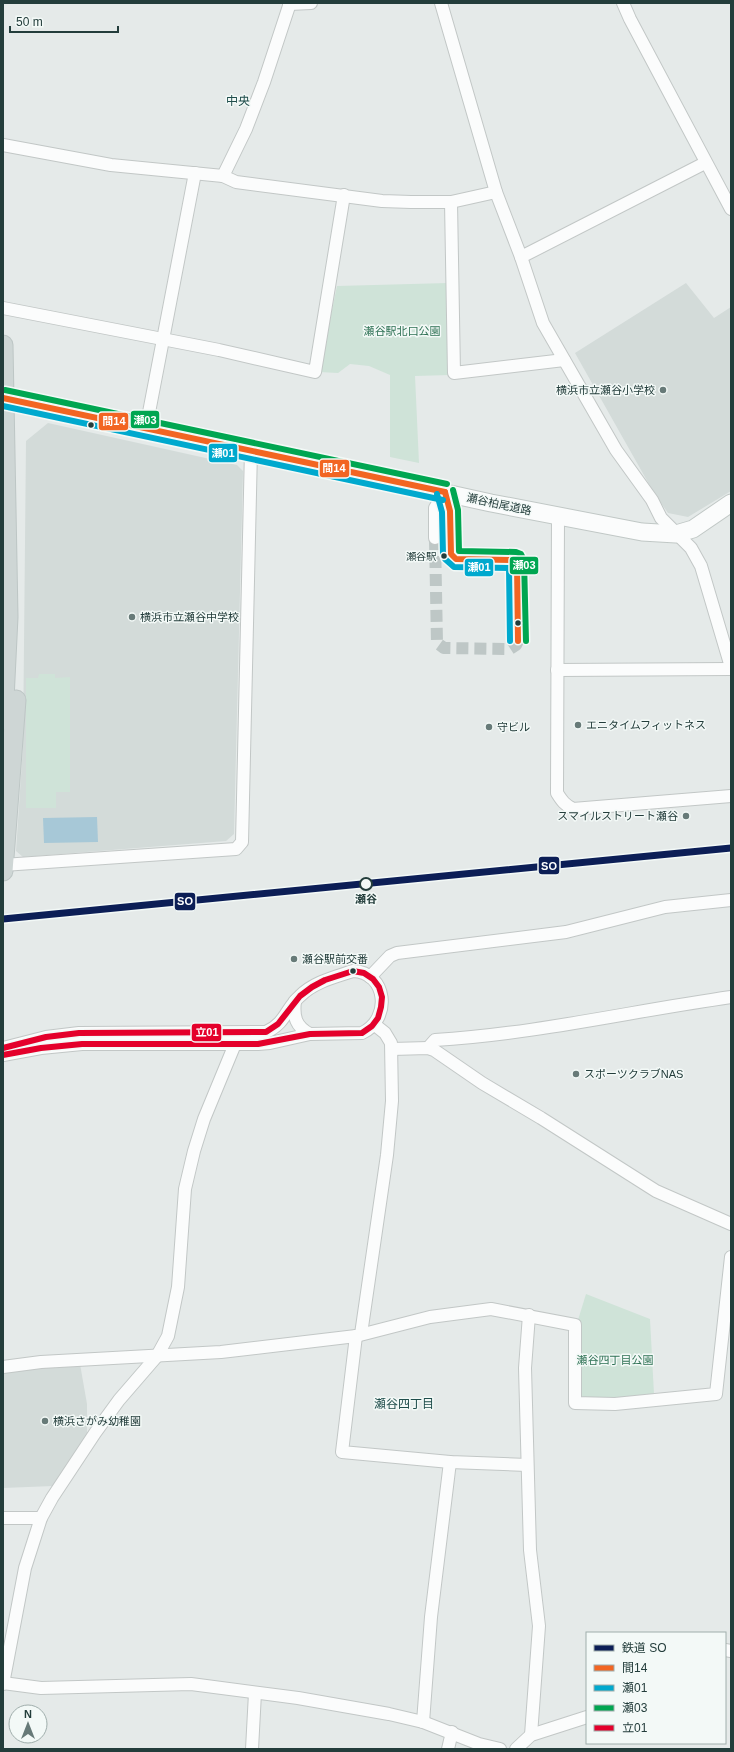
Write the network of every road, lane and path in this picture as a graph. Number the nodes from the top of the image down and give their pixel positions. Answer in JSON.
{"nodes":[{"id":1,"x":311,"y":3,"type":"edge"},
{"id":2,"x":441,"y":3,"type":"edge"},
{"id":3,"x":623,"y":3,"type":"edge"},
{"id":4,"x":290,"y":4,"type":"edge"},
{"id":5,"x":3,"y":146,"type":"edge"},
{"id":6,"x":705,"y":163,"type":"junction"},
{"id":7,"x":195,"y":173,"type":"junction"},
{"id":8,"x":223,"y":176,"type":"junction"},
{"id":9,"x":496,"y":192,"type":"junction"},
{"id":10,"x":344,"y":195,"type":"junction"},
{"id":11,"x":450,"y":202,"type":"junction"},
{"id":12,"x":731,"y":209,"type":"edge"},
{"id":13,"x":521,"y":257,"type":"junction"},
{"id":14,"x":3,"y":308,"type":"edge"},
{"id":15,"x":163,"y":340,"type":"junction"},
{"id":16,"x":3,"y":345,"type":"edge"},
{"id":17,"x":564,"y":360,"type":"junction"},
{"id":18,"x":3,"y":399,"type":"edge"},
{"id":19,"x":146,"y":428,"type":"junction"},
{"id":20,"x":251,"y":450,"type":"junction"},
{"id":21,"x":445,"y":492,"type":"junction"},
{"id":22,"x":731,"y":503,"type":"edge"},
{"id":23,"x":558,"y":516,"type":"junction"},
{"id":24,"x":6,"y":517,"type":"junction"},
{"id":25,"x":676,"y":534,"type":"junction"},
{"id":26,"x":3,"y":536,"type":"edge"},
{"id":27,"x":435,"y":538,"type":"tunnel mouth"},
{"id":28,"x":450,"y":538,"type":"tunnel mouth"},
{"id":29,"x":730,"y":662,"type":"edge"},
{"id":30,"x":557,"y":670,"type":"junction"},
{"id":31,"x":3,"y":720,"type":"edge"},
{"id":32,"x":731,"y":796,"type":"edge"},
{"id":33,"x":3,"y":867,"type":"edge"},
{"id":34,"x":731,"y":900,"type":"edge"},
{"id":35,"x":370,"y":977,"type":"junction"},
{"id":36,"x":731,"y":997,"type":"edge"},
{"id":37,"x":295,"y":1001,"type":"junction"},
{"id":38,"x":375,"y":1024,"type":"junction"},
{"id":39,"x":310,"y":1034,"type":"junction"},
{"id":40,"x":235,"y":1044,"type":"junction"},
{"id":41,"x":3,"y":1048,"type":"edge"},
{"id":42,"x":428,"y":1048,"type":"junction"},
{"id":43,"x":392,"y":1049,"type":"junction"},
{"id":44,"x":3,"y":1055,"type":"edge"},
{"id":45,"x":731,"y":1224,"type":"edge"},
{"id":46,"x":731,"y":1258,"type":"edge"},
{"id":47,"x":529,"y":1315,"type":"junction"},
{"id":48,"x":359,"y":1335,"type":"junction"},
{"id":49,"x":157,"y":1356,"type":"junction"},
{"id":50,"x":3,"y":1367,"type":"edge"},
{"id":51,"x":450,"y":1462,"type":"junction"},
{"id":52,"x":527,"y":1465,"type":"junction"},
{"id":53,"x":3,"y":1518,"type":"edge"},
{"id":54,"x":41,"y":1518,"type":"junction"},
{"id":55,"x":3,"y":1684,"type":"edge"},
{"id":56,"x":254,"y":1693,"type":"junction"},
{"id":57,"x":586,"y":1717,"type":"edge"},
{"id":58,"x":424,"y":1722,"type":"junction"},
{"id":59,"x":452,"y":1732,"type":"junction"},
{"id":60,"x":531,"y":1735,"type":"junction"},
{"id":61,"x":252,"y":1749,"type":"edge"},
{"id":62,"x":448,"y":1749,"type":"edge"},
{"id":63,"x":500,"y":1749,"type":"edge"},
{"id":64,"x":516,"y":1749,"type":"edge"}],
"edges":[{"from":1,"to":4,"type":"street"},
{"from":2,"to":9,"type":"street"},
{"from":3,"to":6,"type":"street"},
{"from":4,"to":8,"type":"street"},
{"from":5,"to":7,"type":"street"},
{"from":6,"to":12,"type":"street"},
{"from":6,"to":13,"type":"street"},
{"from":7,"to":8,"type":"street"},
{"from":7,"to":15,"type":"street"},
{"from":8,"to":10,"type":"street"},
{"from":9,"to":11,"type":"street"},
{"from":9,"to":13,"type":"street"},
{"from":10,"to":11,"type":"street"},
{"from":10,"to":15,"type":"street"},
{"from":11,"to":17,"type":"street"},
{"from":13,"to":17,"type":"street"},
{"from":14,"to":15,"type":"street"},
{"from":15,"to":19,"type":"street"},
{"from":16,"to":18,"type":"main road"},
{"from":17,"to":25,"type":"street"},
{"from":18,"to":19,"type":"main road","name":"瀬谷柏尾道路"},
{"from":18,"to":24,"type":"main road"},
{"from":19,"to":20,"type":"main road","name":"瀬谷柏尾道路"},
{"from":20,"to":21,"type":"main road","name":"瀬谷柏尾道路"},
{"from":20,"to":33,"type":"street"},
{"from":21,"to":23,"type":"main road","name":"瀬谷柏尾道路"},
{"from":21,"to":27,"type":"street"},
{"from":21,"to":28,"type":"street"},
{"from":22,"to":25,"type":"main road","name":"瀬谷柏尾道路"},
{"from":23,"to":25,"type":"main road","name":"瀬谷柏尾道路"},
{"from":23,"to":30,"type":"street"},
{"from":24,"to":26,"type":"main road"},
{"from":24,"to":31,"type":"main road"},
{"from":24,"to":33,"type":"main road"},
{"from":25,"to":29,"type":"street"},
{"from":29,"to":30,"type":"street"},
{"from":30,"to":32,"type":"street"},
{"from":34,"to":35,"type":"street"},
{"from":35,"to":37,"type":"street"},
{"from":35,"to":38,"type":"street"},
{"from":36,"to":42,"type":"street"},
{"from":37,"to":39,"type":"street"},
{"from":37,"to":41,"type":"street"},
{"from":38,"to":39,"type":"street"},
{"from":38,"to":43,"type":"street"},
{"from":39,"to":40,"type":"street"},
{"from":40,"to":44,"type":"street"},
{"from":40,"to":49,"type":"street"},
{"from":42,"to":43,"type":"street"},
{"from":42,"to":45,"type":"street"},
{"from":43,"to":48,"type":"street"},
{"from":46,"to":47,"type":"street"},
{"from":47,"to":48,"type":"street"},
{"from":47,"to":52,"type":"street"},
{"from":48,"to":49,"type":"street"},
{"from":48,"to":51,"type":"street"},
{"from":49,"to":50,"type":"street"},
{"from":49,"to":54,"type":"street"},
{"from":51,"to":52,"type":"street"},
{"from":51,"to":58,"type":"street"},
{"from":52,"to":60,"type":"street"},
{"from":53,"to":54,"type":"street"},
{"from":54,"to":55,"type":"street"},
{"from":55,"to":56,"type":"street"},
{"from":56,"to":58,"type":"street"},
{"from":56,"to":61,"type":"street"},
{"from":57,"to":60,"type":"street"},
{"from":58,"to":59,"type":"street"},
{"from":59,"to":62,"type":"street"},
{"from":59,"to":63,"type":"street"},
{"from":60,"to":64,"type":"street"}]}
